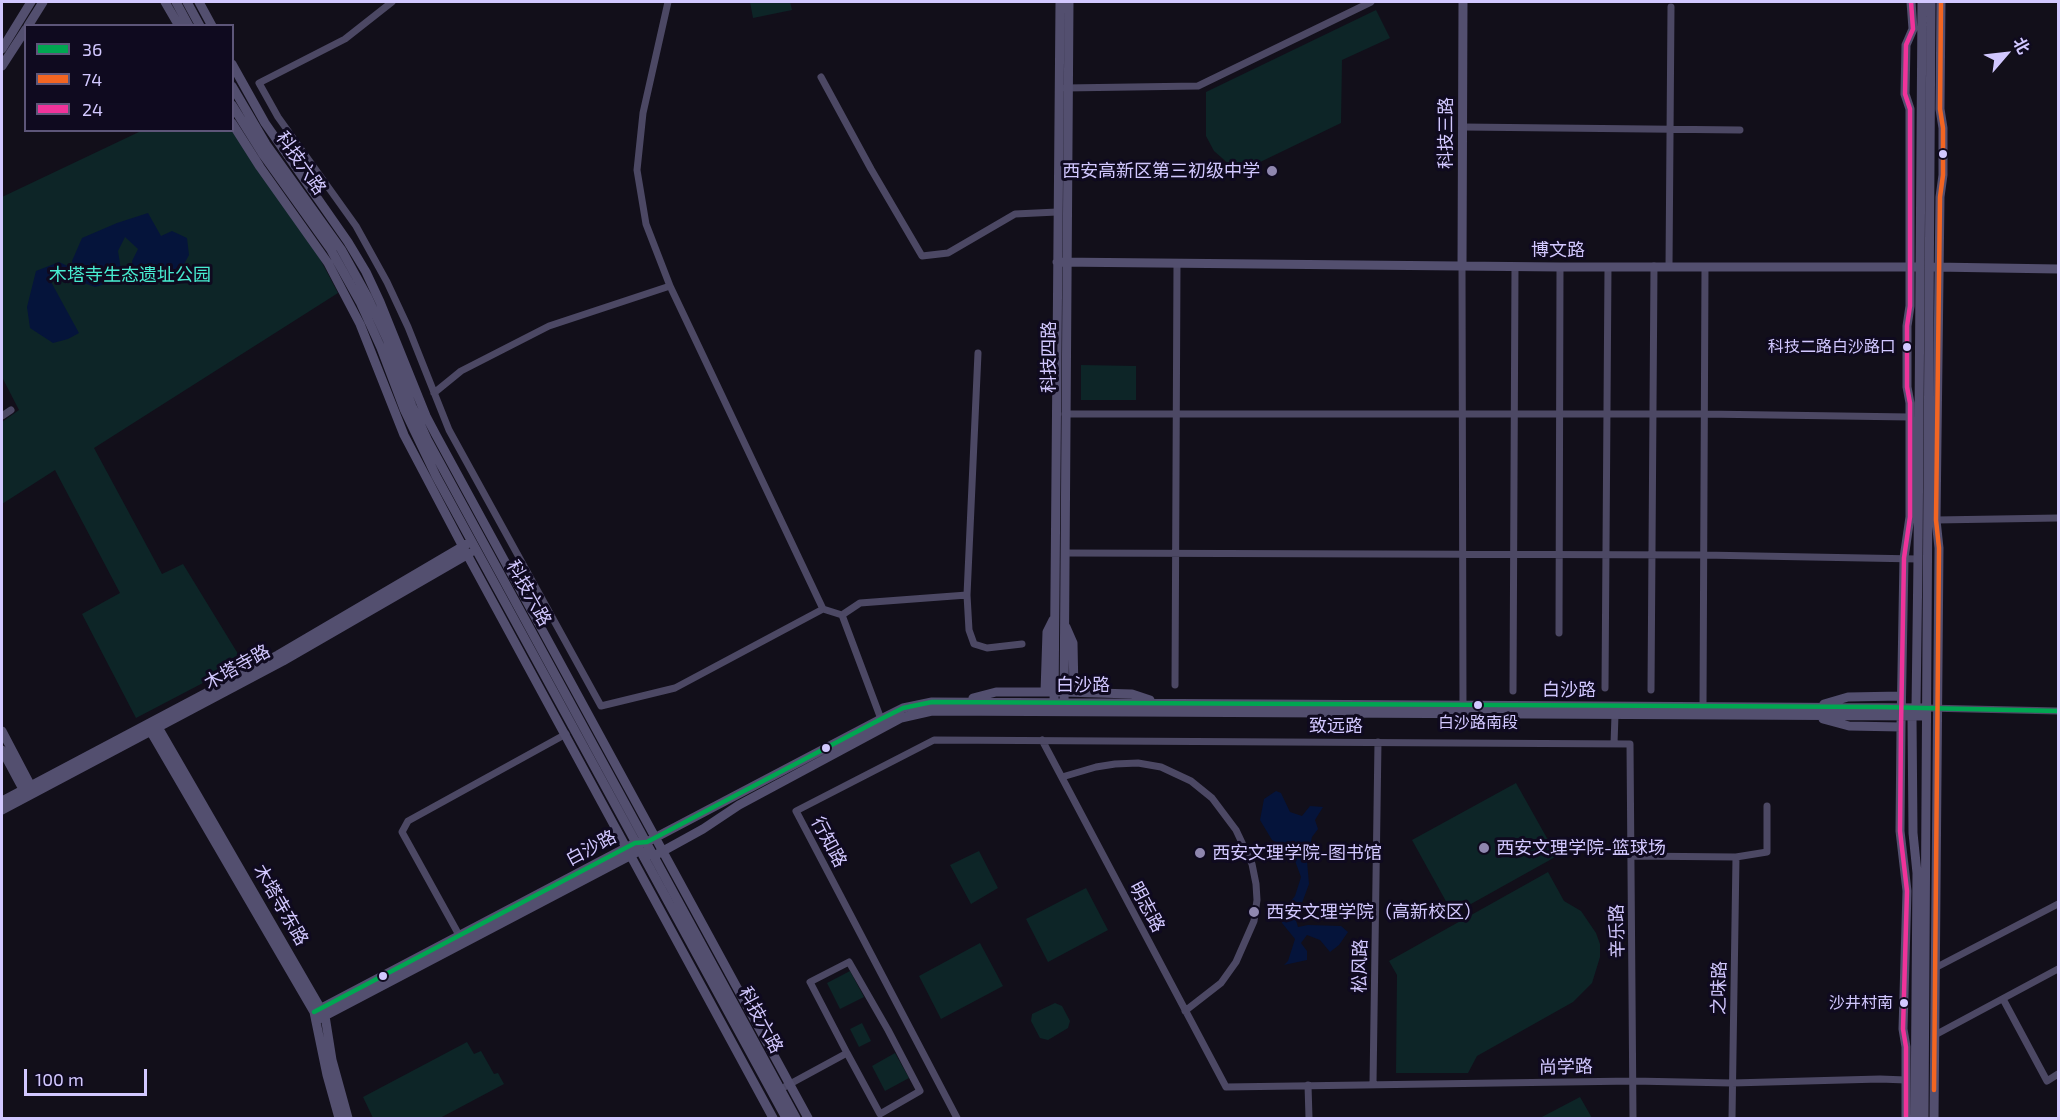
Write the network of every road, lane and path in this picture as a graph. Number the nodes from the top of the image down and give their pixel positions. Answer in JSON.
{"nodes":[{"id":1,"x":30,"y":2,"type":"edge"},
{"id":2,"x":43,"y":2,"type":"edge"},
{"id":3,"x":165,"y":2,"type":"edge"},
{"id":4,"x":176,"y":2,"type":"edge"},
{"id":5,"x":187,"y":2,"type":"edge"},
{"id":6,"x":199,"y":2,"type":"edge"},
{"id":7,"x":392,"y":2,"type":"edge"},
{"id":8,"x":668,"y":2,"type":"edge"},
{"id":9,"x":1060,"y":2,"type":"edge"},
{"id":10,"x":1069,"y":2,"type":"edge"},
{"id":11,"x":1371,"y":2,"type":"edge"},
{"id":12,"x":1463,"y":2,"type":"edge"},
{"id":13,"x":1911,"y":2,"type":"edge"},
{"id":14,"x":1922,"y":2,"type":"edge"},
{"id":15,"x":1931,"y":2,"type":"edge"},
{"id":16,"x":1941,"y":2,"type":"edge"},
{"id":17,"x":1671,"y":7,"type":"dead end"},
{"id":18,"x":29,"y":24,"type":"edge"},
{"id":19,"x":178,"y":24,"type":"edge"},
{"id":20,"x":188,"y":24,"type":"edge"},
{"id":21,"x":199,"y":24,"type":"edge"},
{"id":22,"x":211,"y":24,"type":"edge"},
{"id":23,"x":24,"y":32,"type":"edge"},
{"id":24,"x":2,"y":49,"type":"edge"},
{"id":25,"x":2,"y":66,"type":"edge"},
{"id":26,"x":234,"y":68,"type":"edge"},
{"id":27,"x":821,"y":77,"type":"dead end"},
{"id":28,"x":1064,"y":88,"type":"junction"},
{"id":29,"x":234,"y":89,"type":"edge"},
{"id":30,"x":234,"y":108,"type":"edge"},
{"id":31,"x":234,"y":126,"type":"edge"},
{"id":32,"x":1463,"y":127,"type":"junction"},
{"id":33,"x":1670,"y":129,"type":"junction"},
{"id":34,"x":1740,"y":130,"type":"dead end"},
{"id":35,"x":1058,"y":213,"type":"junction"},
{"id":36,"x":1061,"y":262,"type":"junction"},
{"id":37,"x":1177,"y":263,"type":"junction"},
{"id":38,"x":1462,"y":266,"type":"junction"},
{"id":39,"x":1515,"y":266,"type":"junction"},
{"id":40,"x":1560,"y":267,"type":"junction"},
{"id":41,"x":1608,"y":267,"type":"junction"},
{"id":42,"x":1654,"y":267,"type":"junction"},
{"id":43,"x":1669,"y":267,"type":"junction"},
{"id":44,"x":1705,"y":267,"type":"junction"},
{"id":45,"x":1910,"y":267,"type":"junction"},
{"id":46,"x":1930,"y":267,"type":"junction"},
{"id":47,"x":2058,"y":268,"type":"edge"},
{"id":48,"x":670,"y":286,"type":"junction"},
{"id":49,"x":978,"y":353,"type":"dead end"},
{"id":50,"x":434,"y":393,"type":"junction"},
{"id":51,"x":11,"y":410,"type":"dead end"},
{"id":52,"x":1463,"y":413,"type":"junction"},
{"id":53,"x":1065,"y":414,"type":"junction"},
{"id":54,"x":1177,"y":414,"type":"junction"},
{"id":55,"x":1514,"y":414,"type":"junction"},
{"id":56,"x":1560,"y":414,"type":"junction"},
{"id":57,"x":1654,"y":414,"type":"junction"},
{"id":58,"x":1704,"y":414,"type":"junction"},
{"id":59,"x":1608,"y":415,"type":"junction"},
{"id":60,"x":2,"y":416,"type":"edge"},
{"id":61,"x":1910,"y":417,"type":"junction"},
{"id":62,"x":2058,"y":518,"type":"edge"},
{"id":63,"x":1936,"y":520,"type":"junction"},
{"id":64,"x":478,"y":543,"type":"junction"},
{"id":65,"x":465,"y":551,"type":"junction"},
{"id":66,"x":1065,"y":553,"type":"junction"},
{"id":67,"x":1175,"y":554,"type":"junction"},
{"id":68,"x":1463,"y":554,"type":"junction"},
{"id":69,"x":1513,"y":555,"type":"junction"},
{"id":70,"x":1559,"y":555,"type":"junction"},
{"id":71,"x":1607,"y":555,"type":"junction"},
{"id":72,"x":1653,"y":555,"type":"junction"},
{"id":73,"x":1704,"y":555,"type":"junction"},
{"id":74,"x":1904,"y":558,"type":"junction"},
{"id":75,"x":1918,"y":558,"type":"junction"},
{"id":76,"x":967,"y":595,"type":"junction"},
{"id":77,"x":823,"y":609,"type":"junction"},
{"id":78,"x":842,"y":615,"type":"junction"},
{"id":79,"x":1559,"y":633,"type":"dead end"},
{"id":80,"x":1022,"y":644,"type":"dead end"},
{"id":81,"x":1175,"y":685,"type":"dead end"},
{"id":82,"x":1605,"y":688,"type":"dead end"},
{"id":83,"x":1651,"y":690,"type":"dead end"},
{"id":84,"x":1513,"y":691,"type":"dead end"},
{"id":85,"x":1059,"y":695,"type":"junction"},
{"id":86,"x":1901,"y":696,"type":"junction"},
{"id":87,"x":1703,"y":707,"type":"junction"},
{"id":88,"x":1937,"y":709,"type":"junction"},
{"id":89,"x":1463,"y":710,"type":"junction"},
{"id":90,"x":1813,"y":711,"type":"junction"},
{"id":91,"x":2058,"y":711,"type":"edge"},
{"id":92,"x":1059,"y":712,"type":"junction"},
{"id":93,"x":1901,"y":712,"type":"junction"},
{"id":94,"x":1914,"y":712,"type":"junction"},
{"id":95,"x":1926,"y":712,"type":"junction"},
{"id":96,"x":1615,"y":715,"type":"junction"},
{"id":97,"x":881,"y":719,"type":"junction"},
{"id":98,"x":152,"y":726,"type":"junction"},
{"id":99,"x":1901,"y":727,"type":"junction"},
{"id":100,"x":2,"y":731,"type":"edge"},
{"id":101,"x":566,"y":734,"type":"junction"},
{"id":102,"x":1042,"y":740,"type":"junction"},
{"id":103,"x":1378,"y":742,"type":"junction"},
{"id":104,"x":1614,"y":744,"type":"junction"},
{"id":105,"x":1630,"y":744,"type":"joint"},
{"id":106,"x":2,"y":750,"type":"edge"},
{"id":107,"x":1062,"y":777,"type":"junction"},
{"id":108,"x":29,"y":791,"type":"junction"},
{"id":109,"x":2,"y":801,"type":"edge"},
{"id":110,"x":1767,"y":806,"type":"dead end"},
{"id":111,"x":2,"y":810,"type":"edge"},
{"id":112,"x":651,"y":839,"type":"junction"},
{"id":113,"x":633,"y":849,"type":"junction"},
{"id":114,"x":663,"y":851,"type":"junction"},
{"id":115,"x":654,"y":856,"type":"junction"},
{"id":116,"x":1631,"y":856,"type":"junction"},
{"id":117,"x":1736,"y":857,"type":"junction"},
{"id":118,"x":2058,"y":904,"type":"edge"},
{"id":119,"x":459,"y":936,"type":"junction"},
{"id":120,"x":1935,"y":968,"type":"junction"},
{"id":121,"x":2058,"y":969,"type":"edge"},
{"id":122,"x":2003,"y":999,"type":"junction"},
{"id":123,"x":1185,"y":1011,"type":"junction"},
{"id":124,"x":319,"y":1014,"type":"junction"},
{"id":125,"x":1935,"y":1035,"type":"junction"},
{"id":126,"x":847,"y":1053,"type":"junction"},
{"id":127,"x":2058,"y":1074,"type":"edge"},
{"id":128,"x":1906,"y":1080,"type":"junction"},
{"id":129,"x":1633,"y":1081,"type":"junction"},
{"id":130,"x":1732,"y":1083,"type":"junction"},
{"id":131,"x":789,"y":1084,"type":"junction"},
{"id":132,"x":1373,"y":1084,"type":"junction"},
{"id":133,"x":1308,"y":1085,"type":"junction"},
{"id":134,"x":1226,"y":1087,"type":"joint"},
{"id":135,"x":776,"y":1092,"type":"junction"},
{"id":136,"x":339,"y":1119,"type":"edge"},
{"id":137,"x":348,"y":1119,"type":"edge"},
{"id":138,"x":773,"y":1119,"type":"edge"},
{"id":139,"x":786,"y":1119,"type":"edge"},
{"id":140,"x":796,"y":1119,"type":"edge"},
{"id":141,"x":808,"y":1119,"type":"edge"},
{"id":142,"x":957,"y":1119,"type":"edge"},
{"id":143,"x":1309,"y":1119,"type":"edge"},
{"id":144,"x":1633,"y":1119,"type":"edge"},
{"id":145,"x":1732,"y":1119,"type":"edge"},
{"id":146,"x":1906,"y":1119,"type":"edge"},
{"id":147,"x":1915,"y":1119,"type":"edge"},
{"id":148,"x":1924,"y":1119,"type":"edge"},
{"id":149,"x":1934,"y":1119,"type":"edge"}],
"edges":[{"from":1,"to":24,"type":"street"},
{"from":2,"to":18,"type":"street"},
{"from":3,"to":19,"type":"street"},
{"from":4,"to":20,"type":"street"},
{"from":5,"to":21,"type":"street"},
{"from":6,"to":22,"type":"street"},
{"from":7,"to":50,"type":"street"},
{"from":8,"to":48,"type":"street"},
{"from":9,"to":28,"type":"street","name":"科技四路"},
{"from":10,"to":28,"type":"street","name":"科技四路"},
{"from":11,"to":28,"type":"street"},
{"from":12,"to":32,"type":"street","name":"科技三路"},
{"from":13,"to":45,"type":"street"},
{"from":14,"to":46,"type":"street"},
{"from":15,"to":46,"type":"street"},
{"from":16,"to":46,"type":"street"},
{"from":17,"to":33,"type":"street"},
{"from":23,"to":25,"type":"street"},
{"from":26,"to":112,"type":"street"},
{"from":27,"to":35,"type":"street"},
{"from":28,"to":35,"type":"street","name":"科技四路"},
{"from":28,"to":36,"type":"street","name":"科技四路"},
{"from":29,"to":64,"type":"street","name":"科技六路"},
{"from":30,"to":64,"type":"street","name":"科技六路"},
{"from":31,"to":65,"type":"street"},
{"from":32,"to":33,"type":"street"},
{"from":32,"to":38,"type":"street","name":"科技三路"},
{"from":33,"to":34,"type":"street"},
{"from":33,"to":43,"type":"street"},
{"from":35,"to":36,"type":"street","name":"科技四路"},
{"from":36,"to":37,"type":"street","name":"博文路"},
{"from":36,"to":53,"type":"street","name":"科技四路"},
{"from":36,"to":85,"type":"street","name":"科技四路"},
{"from":37,"to":38,"type":"street","name":"博文路"},
{"from":37,"to":54,"type":"street"},
{"from":38,"to":39,"type":"street","name":"博文路"},
{"from":38,"to":52,"type":"street"},
{"from":39,"to":40,"type":"street","name":"博文路"},
{"from":39,"to":55,"type":"street"},
{"from":40,"to":41,"type":"street","name":"博文路"},
{"from":40,"to":56,"type":"street"},
{"from":41,"to":42,"type":"street","name":"博文路"},
{"from":41,"to":59,"type":"street"},
{"from":42,"to":43,"type":"street","name":"博文路"},
{"from":42,"to":57,"type":"street"},
{"from":43,"to":44,"type":"street","name":"博文路"},
{"from":44,"to":45,"type":"street","name":"博文路"},
{"from":44,"to":58,"type":"street"},
{"from":45,"to":46,"type":"street","name":"博文路"},
{"from":45,"to":61,"type":"street"},
{"from":46,"to":47,"type":"street","name":"博文路"},
{"from":46,"to":63,"type":"street"},
{"from":46,"to":75,"type":"street"},
{"from":46,"to":95,"type":"street"},
{"from":48,"to":50,"type":"street"},
{"from":48,"to":77,"type":"street"},
{"from":49,"to":76,"type":"street"},
{"from":50,"to":77,"type":"street"},
{"from":51,"to":60,"type":"street"},
{"from":52,"to":54,"type":"street"},
{"from":52,"to":55,"type":"street"},
{"from":52,"to":68,"type":"street"},
{"from":53,"to":54,"type":"street"},
{"from":53,"to":66,"type":"street","name":"科技四路"},
{"from":54,"to":67,"type":"street"},
{"from":55,"to":56,"type":"street"},
{"from":55,"to":69,"type":"street"},
{"from":56,"to":59,"type":"street"},
{"from":56,"to":70,"type":"street"},
{"from":57,"to":58,"type":"street"},
{"from":57,"to":59,"type":"street"},
{"from":57,"to":72,"type":"street"},
{"from":58,"to":61,"type":"street"},
{"from":58,"to":73,"type":"street"},
{"from":59,"to":71,"type":"street"},
{"from":61,"to":74,"type":"street"},
{"from":62,"to":63,"type":"street"},
{"from":63,"to":88,"type":"street"},
{"from":64,"to":65,"type":"street","name":"木塔寺路"},
{"from":64,"to":112,"type":"street","name":"科技六路"},
{"from":64,"to":113,"type":"street","name":"科技六路"},
{"from":65,"to":98,"type":"street","name":"木塔寺路"},
{"from":65,"to":101,"type":"street"},
{"from":66,"to":67,"type":"street"},
{"from":66,"to":85,"type":"street","name":"科技四路"},
{"from":67,"to":68,"type":"street"},
{"from":67,"to":81,"type":"street"},
{"from":68,"to":69,"type":"street"},
{"from":68,"to":89,"type":"street"},
{"from":69,"to":70,"type":"street"},
{"from":69,"to":84,"type":"street"},
{"from":70,"to":71,"type":"street"},
{"from":70,"to":79,"type":"street"},
{"from":71,"to":72,"type":"street"},
{"from":71,"to":82,"type":"street"},
{"from":72,"to":73,"type":"street"},
{"from":72,"to":83,"type":"street"},
{"from":73,"to":74,"type":"street"},
{"from":73,"to":87,"type":"street"},
{"from":74,"to":75,"type":"street"},
{"from":74,"to":86,"type":"street"},
{"from":75,"to":94,"type":"street"},
{"from":76,"to":78,"type":"street"},
{"from":76,"to":80,"type":"street"},
{"from":77,"to":78,"type":"street"},
{"from":78,"to":97,"type":"street"},
{"from":85,"to":89,"type":"street","name":"白沙路"},
{"from":85,"to":92,"type":"street","name":"科技四路"},
{"from":85,"to":97,"type":"street","name":"白沙路"},
{"from":86,"to":90,"type":"street"},
{"from":86,"to":93,"type":"street"},
{"from":87,"to":89,"type":"street","name":"白沙路"},
{"from":87,"to":90,"type":"street","name":"白沙路"},
{"from":88,"to":91,"type":"street"},
{"from":88,"to":95,"type":"street"},
{"from":88,"to":120,"type":"street"},
{"from":89,"to":92,"type":"street","name":"白沙路"},
{"from":89,"to":96,"type":"street","name":"白沙路"},
{"from":90,"to":93,"type":"street","name":"白沙路"},
{"from":90,"to":96,"type":"street","name":"白沙路"},
{"from":90,"to":99,"type":"street"},
{"from":92,"to":114,"type":"street","name":"白沙路"},
{"from":93,"to":94,"type":"street","name":"白沙路"},
{"from":93,"to":99,"type":"street"},
{"from":94,"to":95,"type":"street","name":"白沙路"},
{"from":94,"to":147,"type":"street"},
{"from":95,"to":148,"type":"street"},
{"from":96,"to":104,"type":"street"},
{"from":97,"to":112,"type":"street","name":"白沙路"},
{"from":98,"to":108,"type":"street","name":"木塔寺路"},
{"from":98,"to":124,"type":"street","name":"木塔寺东路"},
{"from":99,"to":128,"type":"street"},
{"from":100,"to":108,"type":"street"},
{"from":101,"to":113,"type":"street"},
{"from":101,"to":119,"type":"street"},
{"from":102,"to":103,"type":"street","name":"致远路"},
{"from":102,"to":107,"type":"street","name":"明志路"},
{"from":102,"to":142,"type":"street","name":"行知路"},
{"from":103,"to":104,"type":"street","name":"致远路"},
{"from":103,"to":132,"type":"street","name":"松风路"},
{"from":104,"to":105,"type":"street","name":"致远路"},
{"from":105,"to":116,"type":"street","name":"辛乐路"},
{"from":106,"to":108,"type":"street"},
{"from":107,"to":123,"type":"street","name":"明志路"},
{"from":107,"to":123,"type":"street"},
{"from":108,"to":109,"type":"street","name":"木塔寺路"},
{"from":108,"to":111,"type":"street","name":"木塔寺路"},
{"from":110,"to":117,"type":"street"},
{"from":112,"to":113,"type":"street","name":"白沙路"},
{"from":112,"to":114,"type":"street"},
{"from":112,"to":115,"type":"street","name":"科技六路"},
{"from":113,"to":115,"type":"street","name":"白沙路"},
{"from":113,"to":119,"type":"street","name":"白沙路"},
{"from":113,"to":124,"type":"street","name":"白沙路"},
{"from":113,"to":135,"type":"street","name":"科技六路"},
{"from":113,"to":138,"type":"street"},
{"from":114,"to":115,"type":"street","name":"白沙路"},
{"from":114,"to":131,"type":"street"},
{"from":115,"to":135,"type":"street","name":"科技六路"},
{"from":116,"to":117,"type":"street"},
{"from":116,"to":129,"type":"street","name":"辛乐路"},
{"from":117,"to":130,"type":"street","name":"之味路"},
{"from":118,"to":120,"type":"street"},
{"from":119,"to":124,"type":"street","name":"白沙路"},
{"from":120,"to":125,"type":"street"},
{"from":121,"to":122,"type":"street"},
{"from":122,"to":125,"type":"street"},
{"from":122,"to":127,"type":"street"},
{"from":123,"to":134,"type":"street","name":"明志路"},
{"from":124,"to":136,"type":"street","name":"木塔寺东路"},
{"from":124,"to":137,"type":"street","name":"木塔寺东路"},
{"from":125,"to":149,"type":"street"},
{"from":126,"to":126,"type":"street"},
{"from":126,"to":131,"type":"street"},
{"from":128,"to":130,"type":"street","name":"尚学路"},
{"from":128,"to":146,"type":"street"},
{"from":129,"to":130,"type":"street","name":"尚学路"},
{"from":129,"to":132,"type":"street","name":"尚学路"},
{"from":129,"to":144,"type":"street","name":"辛乐路"},
{"from":130,"to":145,"type":"street","name":"之味路"},
{"from":131,"to":135,"type":"street"},
{"from":131,"to":141,"type":"street"},
{"from":132,"to":133,"type":"street","name":"尚学路"},
{"from":133,"to":134,"type":"street","name":"尚学路"},
{"from":133,"to":143,"type":"street"},
{"from":135,"to":139,"type":"street","name":"科技六路"},
{"from":135,"to":140,"type":"street","name":"科技六路"}]}
